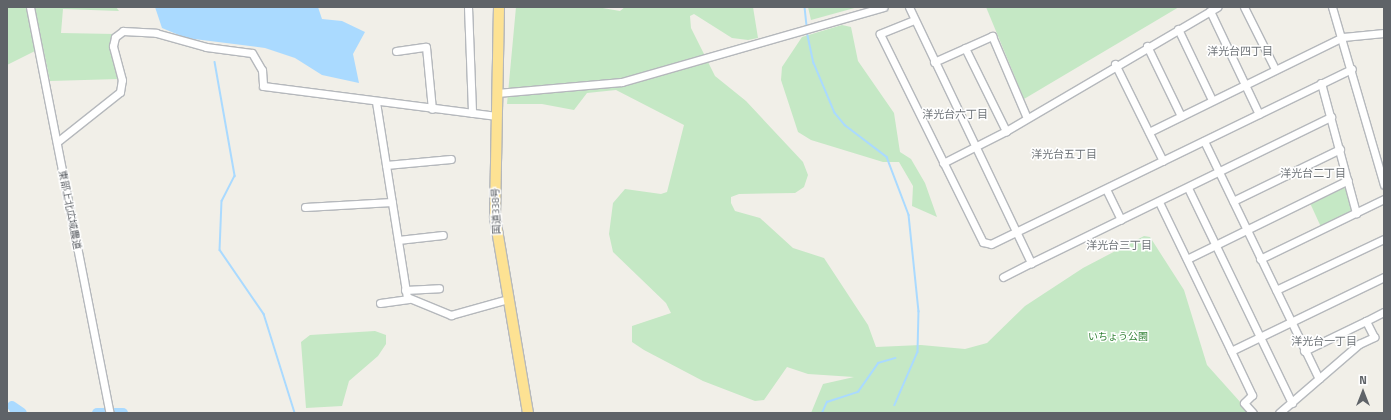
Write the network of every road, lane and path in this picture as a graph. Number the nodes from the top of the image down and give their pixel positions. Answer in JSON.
{"nodes":[{"id":1,"x":30,"y":7,"type":"edge"},
{"id":2,"x":468,"y":7,"type":"edge"},
{"id":3,"x":499,"y":7,"type":"edge"},
{"id":4,"x":883,"y":7,"type":"edge"},
{"id":5,"x":909,"y":7,"type":"edge"},
{"id":6,"x":1217,"y":7,"type":"edge"},
{"id":7,"x":1244,"y":7,"type":"edge"},
{"id":8,"x":1332,"y":7,"type":"edge"},
{"id":9,"x":1210,"y":11,"type":"junction"},
{"id":10,"x":914,"y":20,"type":"junction"},
{"id":11,"x":1178,"y":29,"type":"junction"},
{"id":12,"x":1384,"y":33,"type":"edge"},
{"id":13,"x":1343,"y":37,"type":"junction"},
{"id":14,"x":1147,"y":46,"type":"junction"},
{"id":15,"x":965,"y":48,"type":"junction"},
{"id":16,"x":396,"y":52,"type":"dead end"},
{"id":17,"x":934,"y":62,"type":"junction"},
{"id":18,"x":1115,"y":64,"type":"junction"},
{"id":19,"x":1352,"y":68,"type":"junction"},
{"id":20,"x":1275,"y":69,"type":"junction"},
{"id":21,"x":1321,"y":83,"type":"junction"},
{"id":22,"x":1244,"y":84,"type":"junction"},
{"id":23,"x":497,"y":93,"type":"junction"},
{"id":24,"x":1212,"y":100,"type":"junction"},
{"id":25,"x":376,"y":102,"type":"junction"},
{"id":26,"x":432,"y":109,"type":"junction"},
{"id":27,"x":472,"y":113,"type":"junction"},
{"id":28,"x":1259,"y":114,"type":"junction"},
{"id":29,"x":497,"y":116,"type":"junction"},
{"id":30,"x":1181,"y":116,"type":"junction"},
{"id":31,"x":1331,"y":117,"type":"junction"},
{"id":32,"x":1027,"y":118,"type":"junction"},
{"id":33,"x":1006,"y":131,"type":"junction"},
{"id":34,"x":1149,"y":132,"type":"junction"},
{"id":35,"x":1204,"y":141,"type":"junction"},
{"id":36,"x":57,"y":142,"type":"junction"},
{"id":37,"x":975,"y":147,"type":"junction"},
{"id":38,"x":1340,"y":149,"type":"junction"},
{"id":39,"x":451,"y":159,"type":"dead end"},
{"id":40,"x":1163,"y":161,"type":"junction"},
{"id":41,"x":943,"y":163,"type":"junction"},
{"id":42,"x":386,"y":165,"type":"junction"},
{"id":43,"x":1219,"y":173,"type":"junction"},
{"id":44,"x":1348,"y":180,"type":"junction"},
{"id":45,"x":1384,"y":185,"type":"edge"},
{"id":46,"x":1188,"y":188,"type":"junction"},
{"id":47,"x":1106,"y":189,"type":"junction"},
{"id":48,"x":1384,"y":199,"type":"edge"},
{"id":49,"x":1233,"y":201,"type":"junction"},
{"id":50,"x":392,"y":202,"type":"junction"},
{"id":51,"x":1159,"y":202,"type":"junction"},
{"id":52,"x":305,"y":207,"type":"dead end"},
{"id":53,"x":1356,"y":214,"type":"junction"},
{"id":54,"x":1121,"y":220,"type":"junction"},
{"id":55,"x":1247,"y":230,"type":"junction"},
{"id":56,"x":1016,"y":232,"type":"junction"},
{"id":57,"x":443,"y":236,"type":"dead end"},
{"id":58,"x":1384,"y":239,"type":"edge"},
{"id":59,"x":398,"y":240,"type":"junction"},
{"id":60,"x":1216,"y":245,"type":"junction"},
{"id":61,"x":1187,"y":259,"type":"junction"},
{"id":62,"x":1260,"y":259,"type":"junction"},
{"id":63,"x":1031,"y":263,"type":"junction"},
{"id":64,"x":1384,"y":276,"type":"edge"},
{"id":65,"x":1003,"y":277,"type":"dead end"},
{"id":66,"x":439,"y":288,"type":"dead end"},
{"id":67,"x":405,"y":290,"type":"junction"},
{"id":68,"x":1276,"y":290,"type":"junction"},
{"id":69,"x":408,"y":299,"type":"junction"},
{"id":70,"x":508,"y":299,"type":"junction"},
{"id":71,"x":380,"y":303,"type":"dead end"},
{"id":72,"x":1384,"y":312,"type":"edge"},
{"id":73,"x":1366,"y":321,"type":"junction"},
{"id":74,"x":1291,"y":322,"type":"junction"},
{"id":75,"x":1260,"y":337,"type":"junction"},
{"id":76,"x":1231,"y":351,"type":"junction"},
{"id":77,"x":1304,"y":351,"type":"junction"},
{"id":78,"x":1319,"y":379,"type":"junction"},
{"id":79,"x":1292,"y":403,"type":"junction"},
{"id":80,"x":110,"y":413,"type":"edge"},
{"id":81,"x":528,"y":413,"type":"edge"},
{"id":82,"x":1253,"y":413,"type":"edge"},
{"id":83,"x":1279,"y":413,"type":"edge"}],
"edges":[{"from":1,"to":36,"type":"street","name":"東部上北広域農道"},
{"from":2,"to":27,"type":"street"},
{"from":3,"to":23,"type":"highway","name":"国道338号"},
{"from":4,"to":23,"type":"street"},
{"from":5,"to":10,"type":"street"},
{"from":6,"to":9,"type":"street"},
{"from":7,"to":20,"type":"street"},
{"from":8,"to":13,"type":"street"},
{"from":9,"to":11,"type":"street"},
{"from":9,"to":22,"type":"street"},
{"from":10,"to":17,"type":"street"},
{"from":10,"to":41,"type":"street"},
{"from":11,"to":14,"type":"street"},
{"from":11,"to":24,"type":"street"},
{"from":12,"to":13,"type":"street"},
{"from":13,"to":19,"type":"street"},
{"from":13,"to":20,"type":"street"},
{"from":14,"to":18,"type":"street"},
{"from":14,"to":30,"type":"street"},
{"from":15,"to":17,"type":"street"},
{"from":15,"to":32,"type":"street"},
{"from":15,"to":33,"type":"street"},
{"from":16,"to":26,"type":"street"},
{"from":17,"to":37,"type":"street"},
{"from":18,"to":32,"type":"street"},
{"from":18,"to":34,"type":"street"},
{"from":19,"to":21,"type":"street"},
{"from":19,"to":45,"type":"street"},
{"from":20,"to":22,"type":"street"},
{"from":21,"to":28,"type":"street"},
{"from":21,"to":31,"type":"street"},
{"from":22,"to":24,"type":"street"},
{"from":22,"to":28,"type":"street"},
{"from":23,"to":29,"type":"highway","name":"国道338号"},
{"from":24,"to":30,"type":"street"},
{"from":25,"to":26,"type":"street"},
{"from":25,"to":36,"type":"street"},
{"from":25,"to":42,"type":"street"},
{"from":26,"to":27,"type":"street"},
{"from":27,"to":29,"type":"street"},
{"from":28,"to":35,"type":"street"},
{"from":29,"to":70,"type":"highway","name":"国道338号"},
{"from":30,"to":34,"type":"street"},
{"from":31,"to":38,"type":"street"},
{"from":31,"to":43,"type":"street"},
{"from":32,"to":33,"type":"street"},
{"from":33,"to":37,"type":"street"},
{"from":34,"to":40,"type":"street"},
{"from":35,"to":40,"type":"street"},
{"from":35,"to":43,"type":"street"},
{"from":36,"to":80,"type":"street","name":"東部上北広域農道"},
{"from":37,"to":41,"type":"street"},
{"from":37,"to":56,"type":"street"},
{"from":38,"to":44,"type":"street"},
{"from":38,"to":49,"type":"street"},
{"from":39,"to":42,"type":"street"},
{"from":40,"to":47,"type":"street"},
{"from":41,"to":56,"type":"street"},
{"from":42,"to":50,"type":"street"},
{"from":43,"to":46,"type":"street"},
{"from":43,"to":49,"type":"street"},
{"from":44,"to":53,"type":"street"},
{"from":44,"to":55,"type":"street"},
{"from":46,"to":51,"type":"street"},
{"from":46,"to":60,"type":"street"},
{"from":47,"to":54,"type":"street"},
{"from":47,"to":56,"type":"street"},
{"from":48,"to":53,"type":"street"},
{"from":49,"to":55,"type":"street"},
{"from":50,"to":52,"type":"street"},
{"from":50,"to":59,"type":"street"},
{"from":51,"to":54,"type":"street"},
{"from":51,"to":61,"type":"street"},
{"from":53,"to":62,"type":"street"},
{"from":54,"to":63,"type":"street"},
{"from":55,"to":60,"type":"street"},
{"from":55,"to":62,"type":"street"},
{"from":56,"to":63,"type":"street"},
{"from":57,"to":59,"type":"street"},
{"from":58,"to":68,"type":"street"},
{"from":59,"to":67,"type":"street"},
{"from":60,"to":61,"type":"street"},
{"from":60,"to":75,"type":"street"},
{"from":61,"to":76,"type":"street"},
{"from":62,"to":68,"type":"street"},
{"from":63,"to":65,"type":"street"},
{"from":64,"to":74,"type":"street"},
{"from":66,"to":67,"type":"street"},
{"from":67,"to":69,"type":"street"},
{"from":68,"to":74,"type":"street"},
{"from":69,"to":70,"type":"street"},
{"from":69,"to":71,"type":"street"},
{"from":70,"to":81,"type":"highway","name":"国道338号"},
{"from":72,"to":73,"type":"street"},
{"from":73,"to":77,"type":"street"},
{"from":73,"to":78,"type":"street"},
{"from":74,"to":75,"type":"street"},
{"from":74,"to":77,"type":"street"},
{"from":75,"to":76,"type":"street"},
{"from":75,"to":79,"type":"street"},
{"from":76,"to":82,"type":"street"},
{"from":77,"to":78,"type":"street"},
{"from":78,"to":79,"type":"street"},
{"from":79,"to":83,"type":"street"}]}
